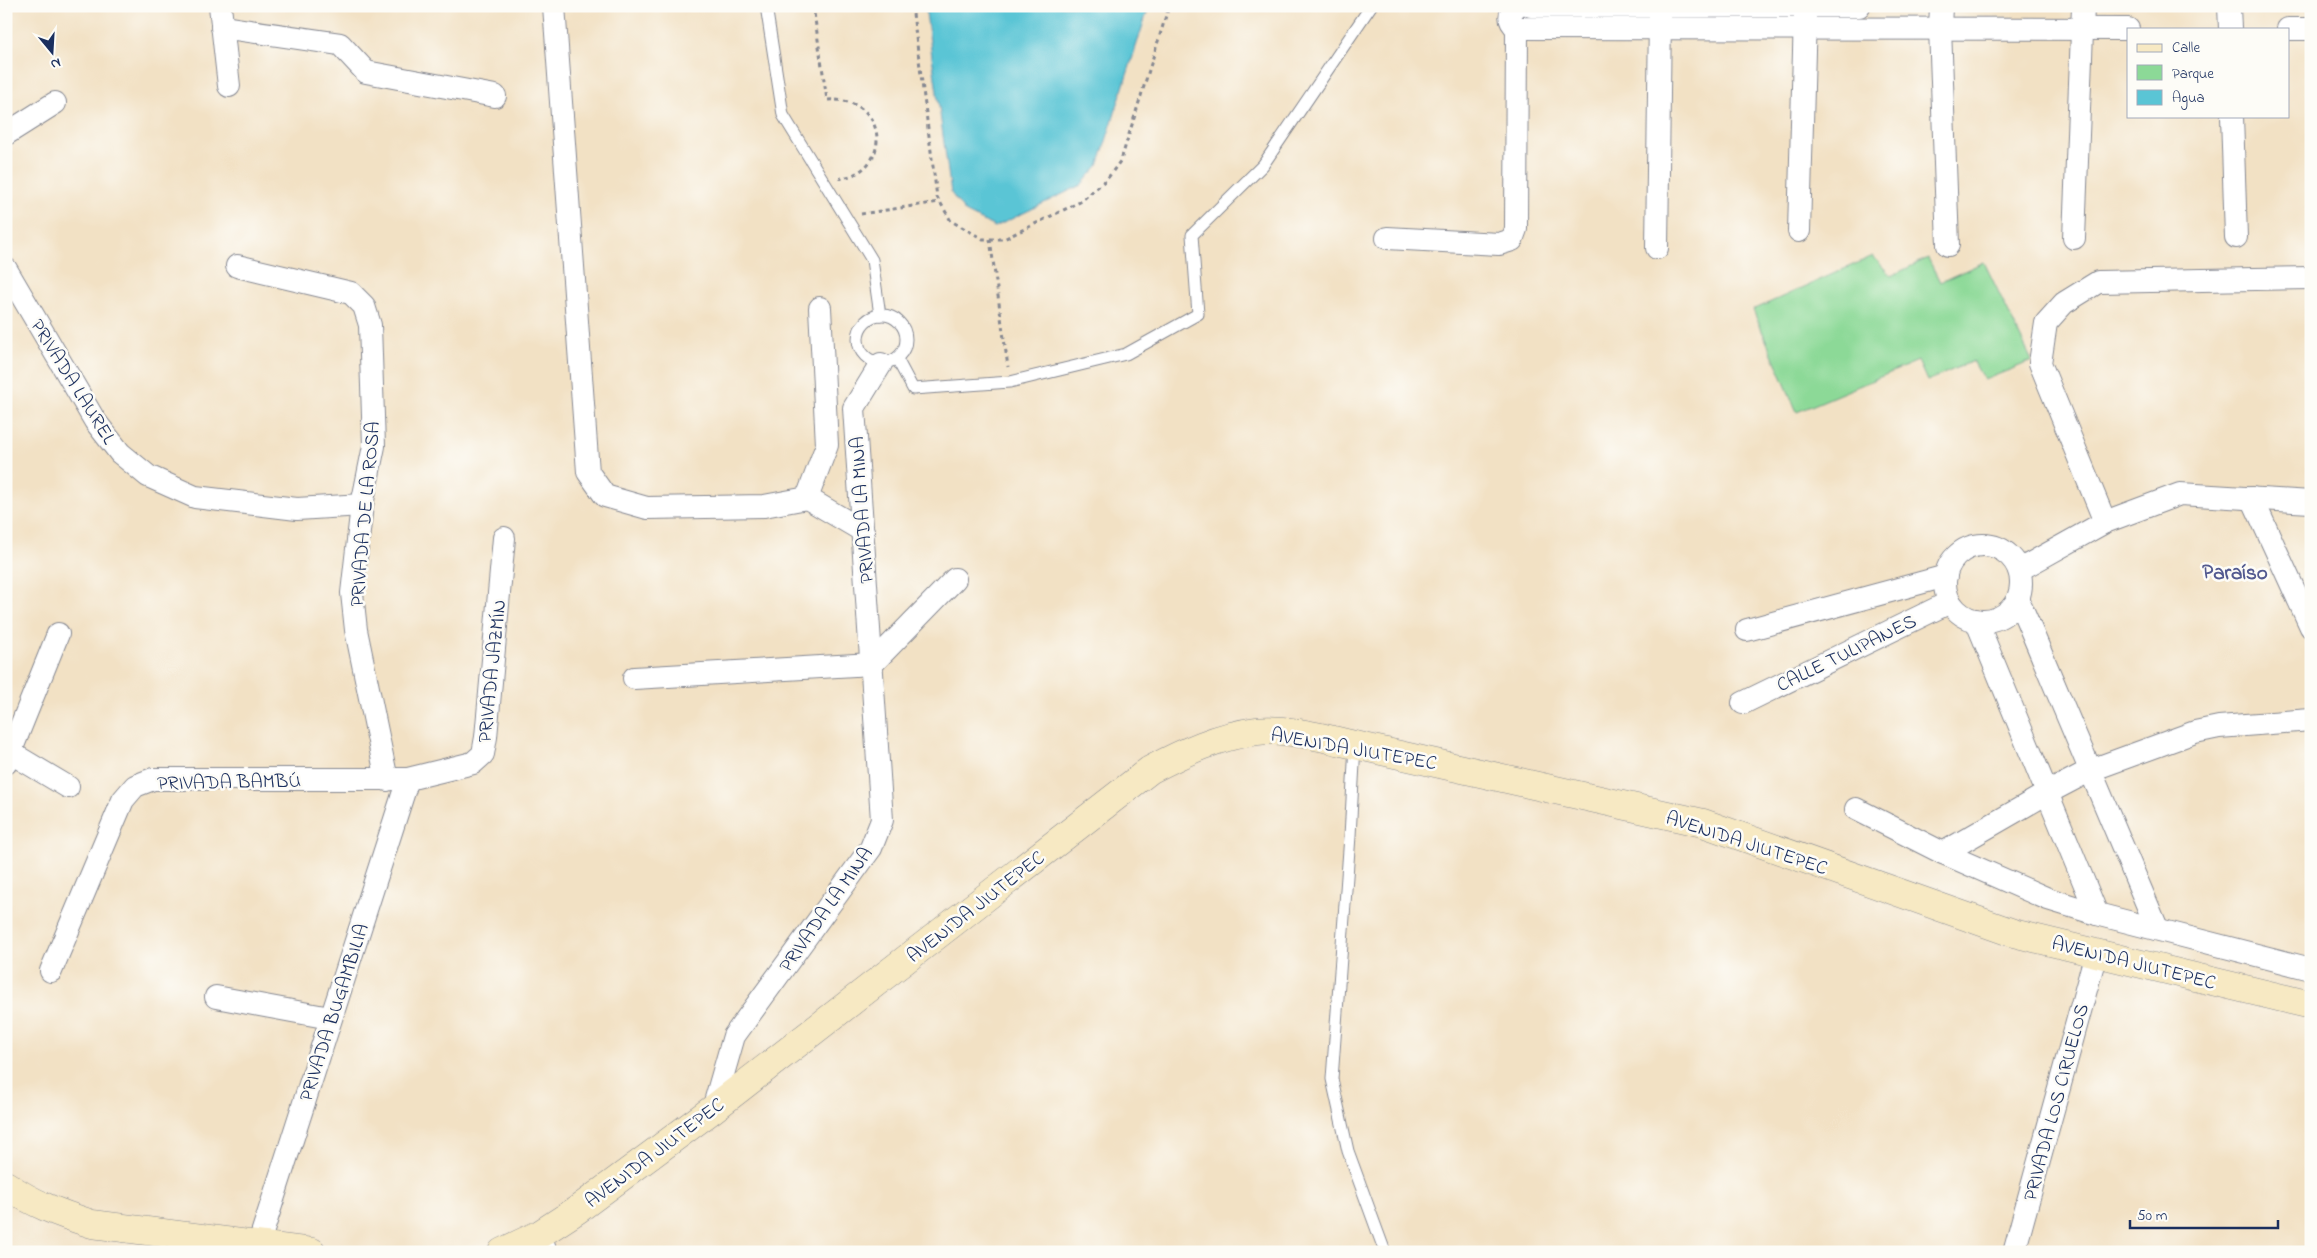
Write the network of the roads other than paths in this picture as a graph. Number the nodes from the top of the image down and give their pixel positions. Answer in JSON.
{"nodes":[{"id":1,"x":554,"y":6,"type":"edge"},
{"id":2,"x":766,"y":6,"type":"edge"},
{"id":3,"x":1371,"y":6,"type":"edge"},
{"id":4,"x":1518,"y":6,"type":"edge"},
{"id":5,"x":1531,"y":6,"type":"edge"},
{"id":6,"x":1859,"y":6,"type":"edge"},
{"id":7,"x":1941,"y":6,"type":"edge"},
{"id":8,"x":2083,"y":6,"type":"edge"},
{"id":9,"x":2224,"y":6,"type":"edge"},
{"id":10,"x":2231,"y":6,"type":"edge"},
{"id":11,"x":1660,"y":14,"type":"edge"},
{"id":12,"x":1805,"y":14,"type":"edge"},
{"id":13,"x":221,"y":17,"type":"edge"},
{"id":14,"x":1517,"y":28,"type":"junction"},
{"id":15,"x":1940,"y":28,"type":"junction"},
{"id":16,"x":2082,"y":28,"type":"junction"},
{"id":17,"x":2230,"y":28,"type":"edge"},
{"id":18,"x":2127,"y":29,"type":"edge"},
{"id":19,"x":2290,"y":29,"type":"edge"},
{"id":20,"x":2311,"y":29,"type":"edge"},
{"id":21,"x":229,"y":86,"type":"dead end"},
{"id":22,"x":495,"y":96,"type":"dead end"},
{"id":23,"x":55,"y":104,"type":"dead end"},
{"id":24,"x":2232,"y":118,"type":"edge"},
{"id":25,"x":6,"y":134,"type":"edge"},
{"id":26,"x":1799,"y":231,"type":"dead end"},
{"id":27,"x":2236,"y":237,"type":"dead end"},
{"id":28,"x":1388,"y":238,"type":"dead end"},
{"id":29,"x":2074,"y":238,"type":"dead end"},
{"id":30,"x":1948,"y":245,"type":"dead end"},
{"id":31,"x":1657,"y":248,"type":"dead end"},
{"id":32,"x":236,"y":266,"type":"dead end"},
{"id":33,"x":6,"y":270,"type":"edge"},
{"id":34,"x":2311,"y":278,"type":"edge"},
{"id":35,"x":820,"y":308,"type":"dead end"},
{"id":36,"x":880,"y":315,"type":"junction"},
{"id":37,"x":889,"y":361,"type":"junction"},
{"id":38,"x":807,"y":498,"type":"junction"},
{"id":39,"x":2252,"y":498,"type":"junction"},
{"id":40,"x":2311,"y":502,"type":"edge"},
{"id":41,"x":362,"y":505,"type":"junction"},
{"id":42,"x":2105,"y":522,"type":"junction"},
{"id":43,"x":863,"y":531,"type":"junction"},
{"id":44,"x":504,"y":538,"type":"dead end"},
{"id":45,"x":2019,"y":570,"type":"junction"},
{"id":46,"x":1946,"y":576,"type":"junction"},
{"id":47,"x":955,"y":579,"type":"dead end"},
{"id":48,"x":2018,"y":599,"type":"junction"},
{"id":49,"x":1950,"y":602,"type":"junction"},
{"id":50,"x":1976,"y":620,"type":"junction"},
{"id":51,"x":2311,"y":627,"type":"edge"},
{"id":52,"x":1747,"y":630,"type":"dead end"},
{"id":53,"x":58,"y":634,"type":"dead end"},
{"id":54,"x":872,"y":664,"type":"junction"},
{"id":55,"x":634,"y":678,"type":"dead end"},
{"id":56,"x":1743,"y":703,"type":"dead end"},
{"id":57,"x":2311,"y":720,"type":"edge"},
{"id":58,"x":1355,"y":745,"type":"junction"},
{"id":59,"x":8,"y":755,"type":"edge"},
{"id":60,"x":2091,"y":770,"type":"junction"},
{"id":61,"x":397,"y":780,"type":"junction"},
{"id":62,"x":68,"y":788,"type":"dead end"},
{"id":63,"x":2049,"y":792,"type":"junction"},
{"id":64,"x":1856,"y":809,"type":"dead end"},
{"id":65,"x":1943,"y":853,"type":"junction"},
{"id":66,"x":2098,"y":914,"type":"junction"},
{"id":67,"x":2157,"y":928,"type":"junction"},
{"id":68,"x":2096,"y":953,"type":"junction"},
{"id":69,"x":2311,"y":969,"type":"edge"},
{"id":70,"x":51,"y":971,"type":"dead end"},
{"id":71,"x":216,"y":997,"type":"dead end"},
{"id":72,"x":2311,"y":1005,"type":"edge"},
{"id":73,"x":330,"y":1018,"type":"junction"},
{"id":74,"x":713,"y":1109,"type":"junction"},
{"id":75,"x":6,"y":1185,"type":"edge"},
{"id":76,"x":543,"y":1243,"type":"edge"},
{"id":77,"x":258,"y":1246,"type":"junction"},
{"id":78,"x":312,"y":1252,"type":"edge"},
{"id":79,"x":502,"y":1252,"type":"edge"},
{"id":80,"x":1385,"y":1252,"type":"edge"},
{"id":81,"x":2014,"y":1252,"type":"edge"}],
"edges":[{"from":1,"to":38,"type":"street"},
{"from":2,"to":36,"type":"lane"},
{"from":3,"to":37,"type":"lane"},
{"from":4,"to":14,"type":"street"},
{"from":5,"to":11,"type":"street"},
{"from":6,"to":12,"type":"street"},
{"from":7,"to":15,"type":"street"},
{"from":8,"to":16,"type":"street"},
{"from":9,"to":10,"type":"street"},
{"from":10,"to":17,"type":"street"},
{"from":11,"to":12,"type":"street"},
{"from":11,"to":14,"type":"street"},
{"from":11,"to":31,"type":"street"},
{"from":12,"to":15,"type":"street"},
{"from":12,"to":26,"type":"street"},
{"from":13,"to":21,"type":"street"},
{"from":13,"to":22,"type":"street"},
{"from":14,"to":28,"type":"street"},
{"from":15,"to":16,"type":"street"},
{"from":15,"to":30,"type":"street"},
{"from":16,"to":18,"type":"street"},
{"from":16,"to":29,"type":"street"},
{"from":19,"to":20,"type":"street"},
{"from":23,"to":25,"type":"street"},
{"from":24,"to":27,"type":"street"},
{"from":32,"to":41,"type":"street","name":"PRIVADA DE LA ROSA"},
{"from":33,"to":41,"type":"street","name":"PRIVADA LAUREL"},
{"from":34,"to":42,"type":"street"},
{"from":35,"to":38,"type":"street"},
{"from":36,"to":37,"type":"lane"},
{"from":36,"to":37,"type":"lane"},
{"from":37,"to":43,"type":"street","name":"PRIVADA LA MINA"},
{"from":38,"to":43,"type":"street"},
{"from":39,"to":40,"type":"street"},
{"from":39,"to":42,"type":"street"},
{"from":39,"to":51,"type":"street"},
{"from":41,"to":61,"type":"street","name":"PRIVADA DE LA ROSA"},
{"from":42,"to":45,"type":"street"},
{"from":43,"to":54,"type":"street","name":"PRIVADA LA MINA"},
{"from":44,"to":61,"type":"street","name":"PRIVADA JAZMÍN"},
{"from":45,"to":46,"type":"street"},
{"from":45,"to":48,"type":"street"},
{"from":46,"to":49,"type":"street"},
{"from":46,"to":52,"type":"street"},
{"from":47,"to":54,"type":"street"},
{"from":48,"to":50,"type":"street"},
{"from":48,"to":60,"type":"street"},
{"from":49,"to":50,"type":"street"},
{"from":49,"to":56,"type":"street","name":"CALLE TULIPANES"},
{"from":50,"to":63,"type":"street"},
{"from":53,"to":59,"type":"street"},
{"from":54,"to":55,"type":"street"},
{"from":54,"to":74,"type":"street","name":"PRIVADA LA MINA"},
{"from":57,"to":60,"type":"street"},
{"from":58,"to":68,"type":"main road","name":"AVENIDA JIUTEPEC"},
{"from":58,"to":74,"type":"main road","name":"AVENIDA JIUTEPEC"},
{"from":58,"to":80,"type":"lane"},
{"from":59,"to":62,"type":"street"},
{"from":60,"to":63,"type":"street"},
{"from":60,"to":67,"type":"street"},
{"from":61,"to":70,"type":"street","name":"PRIVADA BAMBÚ"},
{"from":61,"to":73,"type":"street","name":"PRIVADA BUGAMBILIA"},
{"from":63,"to":65,"type":"street"},
{"from":63,"to":66,"type":"street"},
{"from":64,"to":65,"type":"street"},
{"from":65,"to":66,"type":"street"},
{"from":66,"to":67,"type":"street"},
{"from":67,"to":69,"type":"street"},
{"from":68,"to":72,"type":"main road","name":"AVENIDA JIUTEPEC"},
{"from":68,"to":81,"type":"street","name":"PRIVADA LOS CIRUELOS"},
{"from":71,"to":73,"type":"street"},
{"from":73,"to":77,"type":"street","name":"PRIVADA BUGAMBILIA"},
{"from":74,"to":76,"type":"main road","name":"AVENIDA JIUTEPEC"},
{"from":75,"to":77,"type":"main road"},
{"from":76,"to":79,"type":"main road","name":"AVENIDA JIUTEPEC"},
{"from":77,"to":78,"type":"main road"}]}
